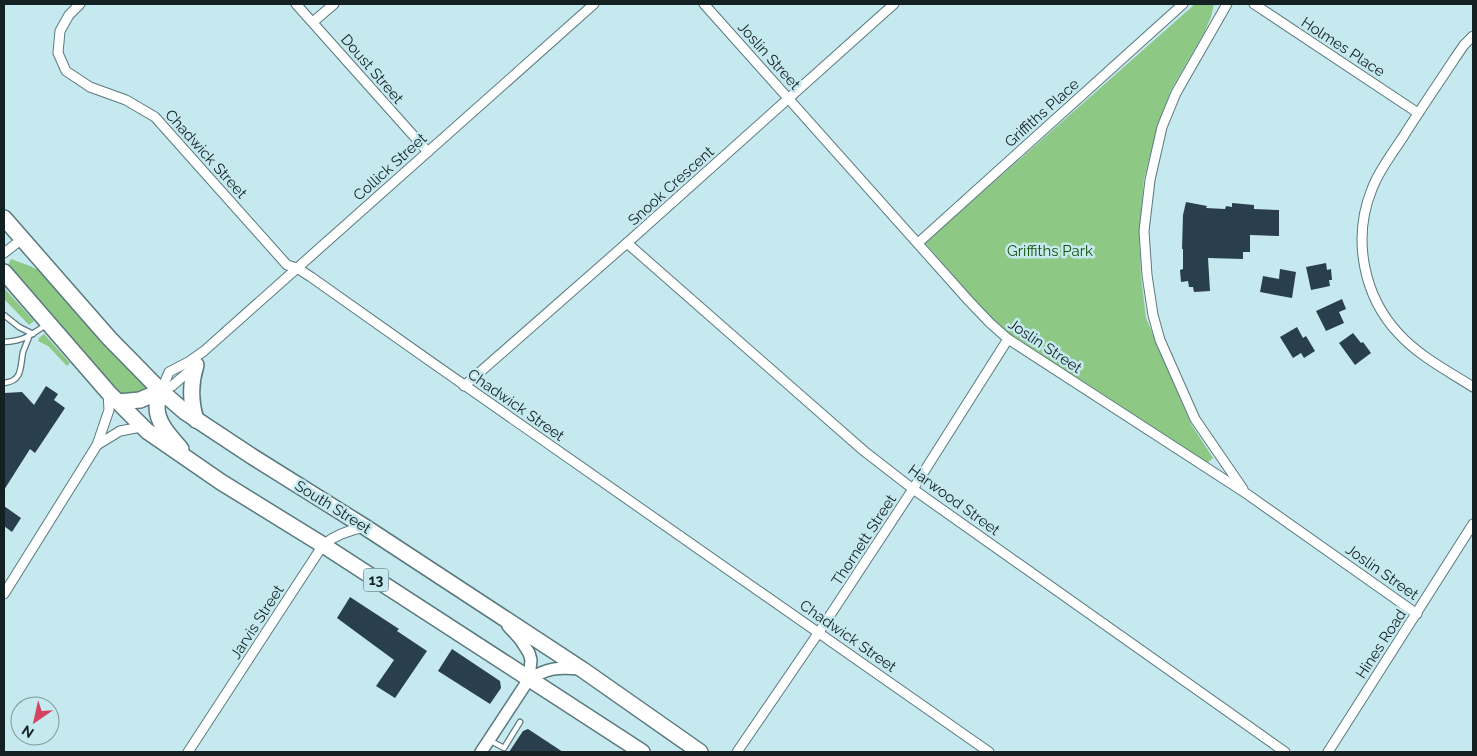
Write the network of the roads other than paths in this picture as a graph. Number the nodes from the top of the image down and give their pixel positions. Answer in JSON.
{"nodes":[{"id":1,"x":80,"y":4,"type":"edge"},
{"id":2,"x":296,"y":4,"type":"edge"},
{"id":3,"x":334,"y":4,"type":"edge"},
{"id":4,"x":594,"y":4,"type":"edge"},
{"id":5,"x":704,"y":4,"type":"edge"},
{"id":6,"x":894,"y":4,"type":"edge"},
{"id":7,"x":1183,"y":4,"type":"edge"},
{"id":8,"x":1227,"y":4,"type":"edge"},
{"id":9,"x":1254,"y":4,"type":"edge"},
{"id":10,"x":313,"y":22,"type":"junction"},
{"id":11,"x":1473,"y":36,"type":"edge"},
{"id":12,"x":790,"y":98,"type":"junction"},
{"id":13,"x":1418,"y":113,"type":"junction"},
{"id":14,"x":428,"y":152,"type":"junction"},
{"id":15,"x":4,"y":218,"type":"edge"},
{"id":16,"x":22,"y":239,"type":"junction"},
{"id":17,"x":918,"y":243,"type":"junction"},
{"id":18,"x":627,"y":244,"type":"junction"},
{"id":19,"x":4,"y":253,"type":"edge"},
{"id":20,"x":297,"y":268,"type":"junction"},
{"id":21,"x":4,"y":272,"type":"edge"},
{"id":22,"x":4,"y":315,"type":"edge"},
{"id":23,"x":48,"y":323,"type":"junction"},
{"id":24,"x":31,"y":335,"type":"junction"},
{"id":25,"x":1008,"y":339,"type":"junction"},
{"id":26,"x":4,"y":342,"type":"edge"},
{"id":27,"x":204,"y":351,"type":"junction"},
{"id":28,"x":196,"y":365,"type":"junction"},
{"id":29,"x":4,"y":383,"type":"edge"},
{"id":30,"x":464,"y":386,"type":"junction"},
{"id":31,"x":1473,"y":387,"type":"edge"},
{"id":32,"x":161,"y":391,"type":"junction"},
{"id":33,"x":113,"y":397,"type":"junction"},
{"id":34,"x":196,"y":420,"type":"junction"},
{"id":35,"x":141,"y":427,"type":"junction"},
{"id":36,"x":97,"y":445,"type":"junction"},
{"id":37,"x":194,"y":463,"type":"junction"},
{"id":38,"x":913,"y":489,"type":"junction"},
{"id":39,"x":1247,"y":494,"type":"junction"},
{"id":40,"x":1473,"y":524,"type":"edge"},
{"id":41,"x":365,"y":527,"type":"junction"},
{"id":42,"x":323,"y":546,"type":"junction"},
{"id":43,"x":4,"y":594,"type":"edge"},
{"id":44,"x":495,"y":613,"type":"junction"},
{"id":45,"x":1417,"y":614,"type":"junction"},
{"id":46,"x":819,"y":632,"type":"junction"},
{"id":47,"x":583,"y":670,"type":"junction"},
{"id":48,"x":529,"y":680,"type":"junction"},
{"id":49,"x":520,"y":722,"type":"dead end"},
{"id":50,"x":489,"y":740,"type":"junction"},
{"id":51,"x":188,"y":752,"type":"edge"},
{"id":52,"x":481,"y":752,"type":"edge"},
{"id":53,"x":642,"y":752,"type":"edge"},
{"id":54,"x":700,"y":752,"type":"edge"},
{"id":55,"x":737,"y":752,"type":"edge"},
{"id":56,"x":989,"y":752,"type":"edge"},
{"id":57,"x":1285,"y":752,"type":"edge"},
{"id":58,"x":1328,"y":752,"type":"edge"}],
"edges":[{"from":1,"to":20,"type":"street","name":"Chadwick Street"},
{"from":2,"to":10,"type":"street","name":"Doust Street"},
{"from":3,"to":10,"type":"street"},
{"from":4,"to":14,"type":"street","name":"Collick Street"},
{"from":5,"to":12,"type":"street","name":"Joslin Street"},
{"from":6,"to":12,"type":"street","name":"Snook Crescent"},
{"from":7,"to":17,"type":"street","name":"Griffiths Place"},
{"from":8,"to":39,"type":"street"},
{"from":9,"to":13,"type":"street","name":"Holmes Place"},
{"from":10,"to":14,"type":"street","name":"Doust Street"},
{"from":11,"to":13,"type":"street"},
{"from":12,"to":17,"type":"street","name":"Joslin Street"},
{"from":12,"to":18,"type":"street","name":"Snook Crescent"},
{"from":13,"to":31,"type":"street"},
{"from":14,"to":20,"type":"street","name":"Collick Street"},
{"from":15,"to":16,"type":"main road","name":"South Street","number":"13"},
{"from":16,"to":19,"type":"street"},
{"from":16,"to":32,"type":"main road","name":"South Street","number":"13"},
{"from":17,"to":25,"type":"street","name":"Joslin Street"},
{"from":18,"to":30,"type":"street","name":"Snook Crescent"},
{"from":18,"to":38,"type":"street","name":"Harwood Street"},
{"from":20,"to":27,"type":"street","name":"Collick Street"},
{"from":20,"to":30,"type":"street","name":"Chadwick Street"},
{"from":21,"to":23,"type":"main road","number":"13"},
{"from":22,"to":24,"type":"lane"},
{"from":23,"to":24,"type":"lane"},
{"from":23,"to":33,"type":"main road","number":"13"},
{"from":24,"to":26,"type":"lane"},
{"from":24,"to":29,"type":"lane"},
{"from":25,"to":38,"type":"street","name":"Thornett Street"},
{"from":25,"to":39,"type":"street","name":"Joslin Street"},
{"from":27,"to":28,"type":"street","name":"Collick Street"},
{"from":27,"to":32,"type":"street","name":"Collick Street"},
{"from":28,"to":32,"type":"street","name":"Collick Street"},
{"from":28,"to":34,"type":"main road"},
{"from":30,"to":46,"type":"street","name":"Chadwick Street"},
{"from":32,"to":33,"type":"main road"},
{"from":32,"to":34,"type":"main road","name":"South Street","number":"13"},
{"from":32,"to":37,"type":"main road"},
{"from":33,"to":35,"type":"main road","number":"13"},
{"from":33,"to":36,"type":"street"},
{"from":34,"to":41,"type":"main road","name":"South Street","number":"13"},
{"from":35,"to":36,"type":"street"},
{"from":35,"to":37,"type":"main road","number":"13"},
{"from":36,"to":43,"type":"street"},
{"from":37,"to":42,"type":"main road","number":"13"},
{"from":38,"to":46,"type":"street","name":"Thornett Street"},
{"from":38,"to":57,"type":"street","name":"Harwood Street"},
{"from":39,"to":45,"type":"street","name":"Joslin Street"},
{"from":40,"to":45,"type":"street","name":"Hines Road"},
{"from":41,"to":42,"type":"street","name":"Jarvis Street"},
{"from":41,"to":44,"type":"main road","name":"South Street","number":"13"},
{"from":42,"to":48,"type":"main road","number":"13"},
{"from":42,"to":51,"type":"street","name":"Jarvis Street"},
{"from":44,"to":47,"type":"main road","name":"South Street","number":"13"},
{"from":44,"to":48,"type":"street"},
{"from":45,"to":58,"type":"street","name":"Hines Road"},
{"from":46,"to":55,"type":"street","name":"Thornett Street"},
{"from":46,"to":56,"type":"street","name":"Chadwick Street"},
{"from":47,"to":48,"type":"street"},
{"from":47,"to":54,"type":"main road","name":"South Street","number":"13"},
{"from":48,"to":50,"type":"street"},
{"from":48,"to":53,"type":"main road","number":"13"},
{"from":49,"to":50,"type":"lane"},
{"from":50,"to":52,"type":"street"}]}
